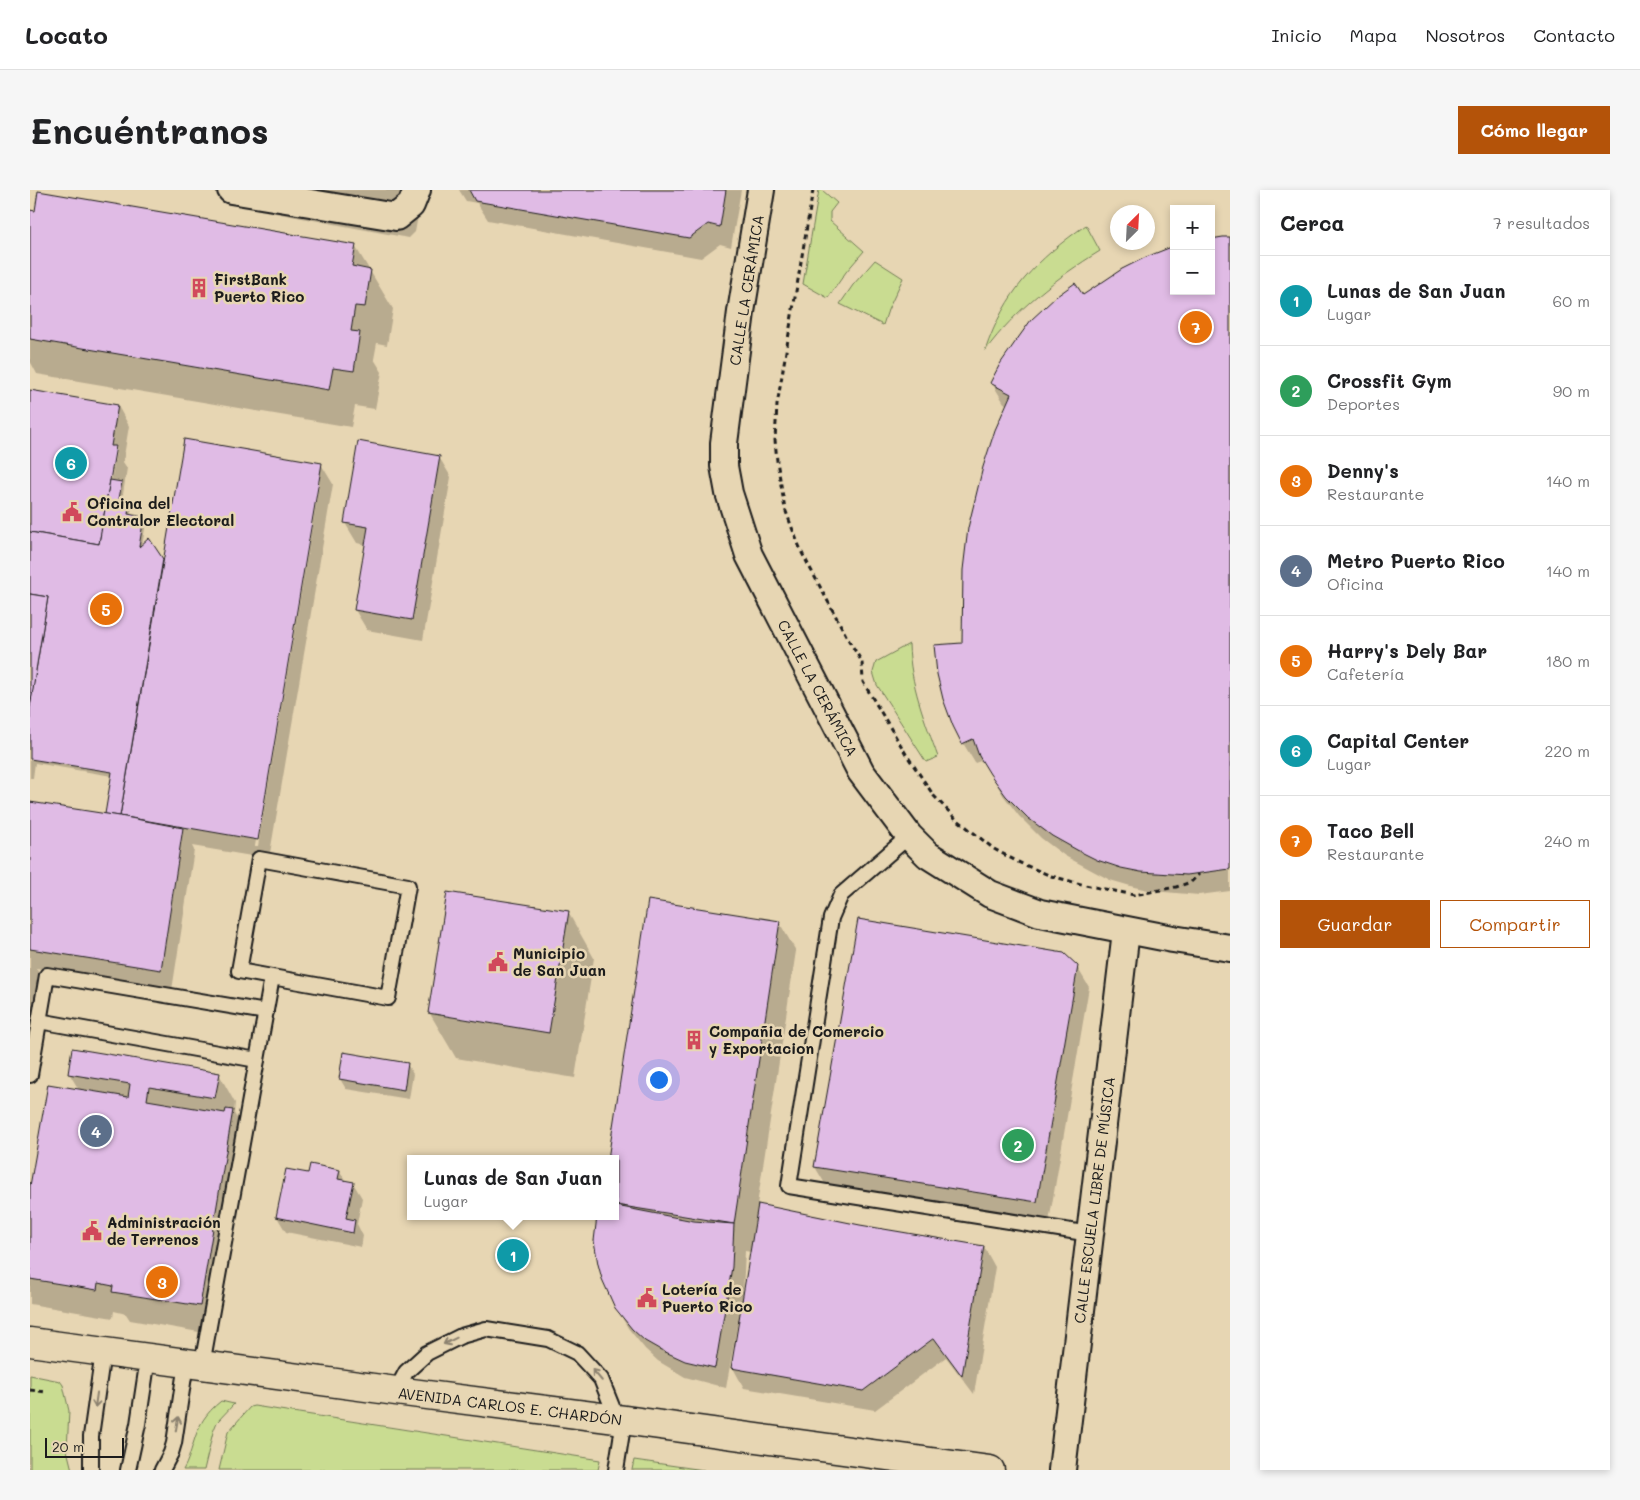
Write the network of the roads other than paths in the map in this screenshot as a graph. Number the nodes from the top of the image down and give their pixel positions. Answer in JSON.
{"nodes":[{"id":1,"x":231,"y":190,"type":"edge"},
{"id":2,"x":417,"y":190,"type":"edge"},
{"id":3,"x":762,"y":190,"type":"edge"},
{"id":4,"x":909,"y":836,"type":"junction"},
{"id":5,"x":1126,"y":930,"type":"junction"},
{"id":6,"x":1230,"y":948,"type":"edge"},
{"id":7,"x":272,"y":977,"type":"junction"},
{"id":8,"x":266,"y":1012,"type":"junction"},
{"id":9,"x":39,"y":1021,"type":"junction"},
{"id":10,"x":257,"y":1060,"type":"junction"},
{"id":11,"x":30,"y":1074,"type":"edge"},
{"id":12,"x":1090,"y":1234,"type":"junction"},
{"id":13,"x":30,"y":1342,"type":"edge"},
{"id":14,"x":103,"y":1352,"type":"junction"},
{"id":15,"x":148,"y":1358,"type":"junction"},
{"id":16,"x":194,"y":1364,"type":"junction"},
{"id":17,"x":396,"y":1391,"type":"junction"},
{"id":18,"x":621,"y":1419,"type":"junction"},
{"id":19,"x":91,"y":1470,"type":"edge"},
{"id":20,"x":128,"y":1470,"type":"edge"},
{"id":21,"x":162,"y":1470,"type":"edge"},
{"id":22,"x":616,"y":1470,"type":"edge"},
{"id":23,"x":990,"y":1470,"type":"edge"},
{"id":24,"x":1062,"y":1470,"type":"edge"}],
"edges":[{"from":1,"to":2,"type":"street"},
{"from":3,"to":4,"type":"street","name":"CALLE LA CERÁMICA"},
{"from":4,"to":5,"type":"street","name":"CALLE LA CERÁMICA"},
{"from":4,"to":12,"type":"lane"},
{"from":5,"to":6,"type":"street","name":"CALLE LA CERÁMICA"},
{"from":5,"to":12,"type":"street","name":"CALLE ESCUELA LIBRE DE MÚSICA"},
{"from":7,"to":7,"type":"lane"},
{"from":7,"to":8,"type":"lane"},
{"from":8,"to":9,"type":"lane"},
{"from":8,"to":10,"type":"lane"},
{"from":9,"to":10,"type":"lane"},
{"from":9,"to":11,"type":"lane"},
{"from":10,"to":16,"type":"lane"},
{"from":12,"to":24,"type":"street","name":"CALLE ESCUELA LIBRE DE MÚSICA"},
{"from":13,"to":14,"type":"street","name":"AVENIDA CARLOS E. CHARDÓN"},
{"from":14,"to":15,"type":"street","name":"AVENIDA CARLOS E. CHARDÓN"},
{"from":14,"to":19,"type":"lane","one_way":true},
{"from":15,"to":16,"type":"street","name":"AVENIDA CARLOS E. CHARDÓN"},
{"from":15,"to":20,"type":"lane"},
{"from":16,"to":17,"type":"street","name":"AVENIDA CARLOS E. CHARDÓN"},
{"from":21,"to":16,"type":"lane","one_way":true},
{"from":17,"to":18,"type":"street","name":"AVENIDA CARLOS E. CHARDÓN"},
{"from":18,"to":17,"type":"lane","one_way":true},
{"from":18,"to":22,"type":"lane"},
{"from":18,"to":23,"type":"street","name":"AVENIDA CARLOS E. CHARDÓN"}]}
